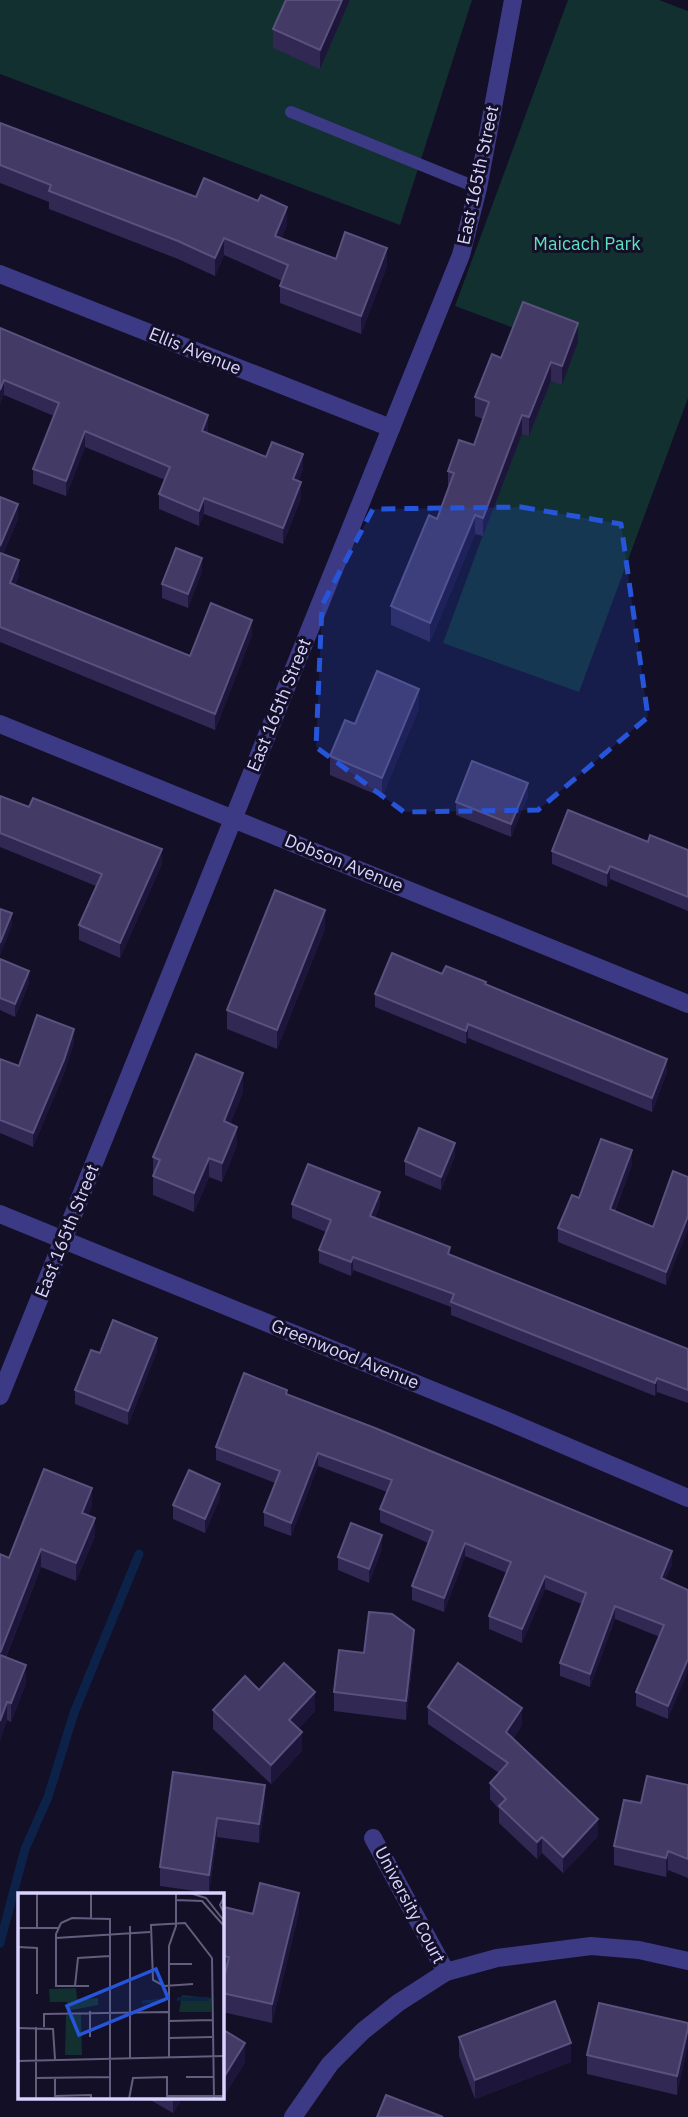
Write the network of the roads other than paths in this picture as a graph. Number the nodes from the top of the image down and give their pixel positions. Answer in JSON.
{"nodes":[{"id":1,"x":513,"y":0,"type":"edge"},
{"id":2,"x":290,"y":112,"type":"dead end"},
{"id":3,"x":478,"y":188,"type":"junction"},
{"id":4,"x":0,"y":274,"type":"edge"},
{"id":5,"x":391,"y":428,"type":"junction"},
{"id":6,"x":0,"y":724,"type":"edge"},
{"id":7,"x":234,"y":817,"type":"junction"},
{"id":8,"x":688,"y":1004,"type":"edge"},
{"id":9,"x":0,"y":1214,"type":"edge"},
{"id":10,"x":63,"y":1240,"type":"junction"},
{"id":11,"x":0,"y":1396,"type":"edge"},
{"id":12,"x":688,"y":1498,"type":"edge"},
{"id":13,"x":373,"y":1838,"type":"dead end"},
{"id":14,"x":688,"y":1961,"type":"edge"},
{"id":15,"x":446,"y":1972,"type":"junction"},
{"id":16,"x":293,"y":2117,"type":"edge"}],
"edges":[{"from":1,"to":3,"type":"street","name":"East 165th Street"},
{"from":2,"to":3,"type":"lane"},
{"from":3,"to":5,"type":"street","name":"East 165th Street"},
{"from":4,"to":5,"type":"street","name":"Ellis Avenue"},
{"from":5,"to":7,"type":"street","name":"East 165th Street"},
{"from":6,"to":7,"type":"street","name":"Dobson Avenue"},
{"from":7,"to":8,"type":"street","name":"Dobson Avenue"},
{"from":7,"to":10,"type":"street","name":"East 165th Street"},
{"from":9,"to":10,"type":"street","name":"Greenwood Avenue"},
{"from":10,"to":11,"type":"street","name":"East 165th Street"},
{"from":10,"to":12,"type":"street","name":"Greenwood Avenue"},
{"from":13,"to":15,"type":"street","name":"University Court"},
{"from":14,"to":15,"type":"street"},
{"from":15,"to":16,"type":"street"}]}
